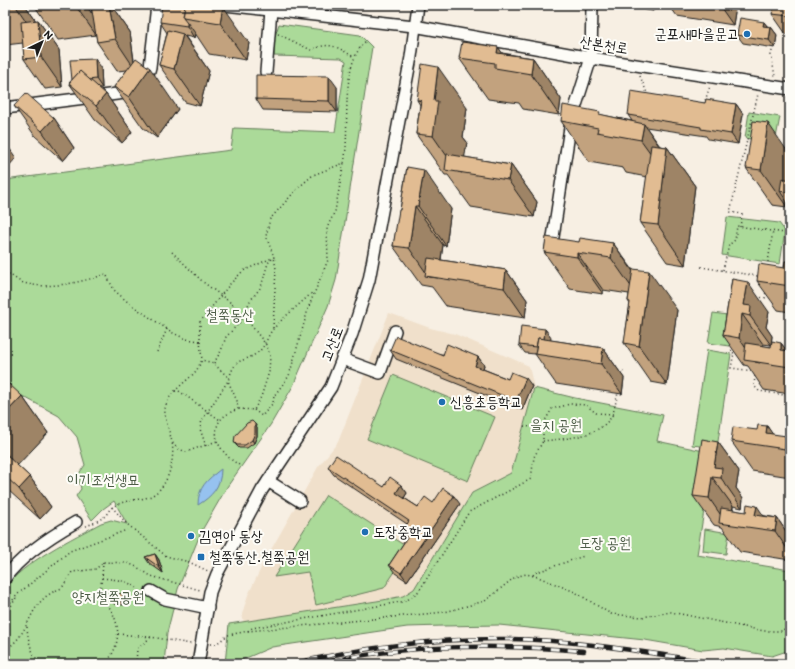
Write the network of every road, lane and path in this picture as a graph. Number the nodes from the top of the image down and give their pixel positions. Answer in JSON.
{"nodes":[{"id":1,"x":157,"y":5,"type":"edge"},
{"id":2,"x":225,"y":5,"type":"edge"},
{"id":3,"x":418,"y":5,"type":"edge"},
{"id":4,"x":592,"y":5,"type":"edge"},
{"id":5,"x":293,"y":8,"type":"edge"},
{"id":6,"x":271,"y":10,"type":"junction"},
{"id":7,"x":414,"y":26,"type":"junction"},
{"id":8,"x":270,"y":29,"type":"junction"},
{"id":9,"x":366,"y":41,"type":"dead end"},
{"id":10,"x":774,"y":42,"type":"dead end"},
{"id":11,"x":354,"y":57,"type":"junction"},
{"id":12,"x":591,"y":58,"type":"junction"},
{"id":13,"x":636,"y":65,"type":"junction"},
{"id":14,"x":266,"y":72,"type":"dead end"},
{"id":15,"x":713,"y":77,"type":"junction"},
{"id":16,"x":760,"y":84,"type":"junction"},
{"id":17,"x":777,"y":87,"type":"junction"},
{"id":18,"x":790,"y":89,"type":"edge"},
{"id":19,"x":647,"y":95,"type":"edge"},
{"id":20,"x":704,"y":104,"type":"edge"},
{"id":21,"x":5,"y":108,"type":"edge"},
{"id":22,"x":344,"y":163,"type":"junction"},
{"id":23,"x":740,"y":227,"type":"junction"},
{"id":24,"x":773,"y":231,"type":"junction"},
{"id":25,"x":785,"y":233,"type":"dead end"},
{"id":26,"x":552,"y":250,"type":"edge"},
{"id":27,"x":172,"y":252,"type":"dead end"},
{"id":28,"x":274,"y":257,"type":"junction"},
{"id":29,"x":768,"y":262,"type":"dead end"},
{"id":30,"x":701,"y":267,"type":"dead end"},
{"id":31,"x":723,"y":270,"type":"junction"},
{"id":32,"x":5,"y":272,"type":"edge"},
{"id":33,"x":763,"y":277,"type":"edge"},
{"id":34,"x":767,"y":284,"type":"edge"},
{"id":35,"x":315,"y":291,"type":"junction"},
{"id":36,"x":753,"y":296,"type":"dead end"},
{"id":37,"x":221,"y":297,"type":"junction"},
{"id":38,"x":244,"y":316,"type":"junction"},
{"id":39,"x":273,"y":328,"type":"junction"},
{"id":40,"x":167,"y":329,"type":"junction"},
{"id":41,"x":395,"y":331,"type":"dead end"},
{"id":42,"x":200,"y":341,"type":"junction"},
{"id":43,"x":265,"y":344,"type":"junction"},
{"id":44,"x":732,"y":345,"type":"edge"},
{"id":45,"x":157,"y":352,"type":"dead end"},
{"id":46,"x":342,"y":359,"type":"junction"},
{"id":47,"x":202,"y":360,"type":"junction"},
{"id":48,"x":214,"y":364,"type":"junction"},
{"id":49,"x":623,"y":370,"type":"edge"},
{"id":50,"x":622,"y":377,"type":"dead end"},
{"id":51,"x":229,"y":378,"type":"junction"},
{"id":52,"x":228,"y":381,"type":"junction"},
{"id":53,"x":175,"y":391,"type":"junction"},
{"id":54,"x":618,"y":392,"type":"dead end"},
{"id":55,"x":790,"y":396,"type":"edge"},
{"id":56,"x":238,"y":409,"type":"junction"},
{"id":57,"x":254,"y":410,"type":"junction"},
{"id":58,"x":208,"y":412,"type":"junction"},
{"id":59,"x":613,"y":414,"type":"junction"},
{"id":60,"x":220,"y":420,"type":"junction"},
{"id":61,"x":524,"y":426,"type":"dead end"},
{"id":62,"x":543,"y":429,"type":"junction"},
{"id":63,"x":217,"y":441,"type":"junction"},
{"id":64,"x":543,"y":441,"type":"junction"},
{"id":65,"x":172,"y":442,"type":"junction"},
{"id":66,"x":206,"y":446,"type":"junction"},
{"id":67,"x":241,"y":466,"type":"dead end"},
{"id":68,"x":268,"y":481,"type":"junction"},
{"id":69,"x":300,"y":501,"type":"dead end"},
{"id":70,"x":112,"y":507,"type":"junction"},
{"id":71,"x":76,"y":522,"type":"joint"},
{"id":72,"x":127,"y":530,"type":"dead end"},
{"id":73,"x":584,"y":556,"type":"dead end"},
{"id":74,"x":103,"y":562,"type":"junction"},
{"id":75,"x":217,"y":574,"type":"junction"},
{"id":76,"x":532,"y":576,"type":"junction"},
{"id":77,"x":5,"y":578,"type":"edge"},
{"id":78,"x":102,"y":578,"type":"junction"},
{"id":79,"x":146,"y":592,"type":"joint"},
{"id":80,"x":210,"y":592,"type":"junction"},
{"id":81,"x":18,"y":594,"type":"junction"},
{"id":82,"x":208,"y":608,"type":"junction"},
{"id":83,"x":5,"y":609,"type":"edge"},
{"id":84,"x":5,"y":616,"type":"edge"},
{"id":85,"x":790,"y":616,"type":"edge"},
{"id":86,"x":27,"y":627,"type":"junction"},
{"id":87,"x":248,"y":631,"type":"junction"},
{"id":88,"x":118,"y":634,"type":"junction"},
{"id":89,"x":151,"y":637,"type":"junction"},
{"id":90,"x":200,"y":646,"type":"junction"},
{"id":91,"x":5,"y":650,"type":"edge"},
{"id":92,"x":199,"y":663,"type":"edge"},
{"id":93,"x":40,"y":664,"type":"edge"},
{"id":94,"x":105,"y":664,"type":"edge"},
{"id":95,"x":136,"y":664,"type":"edge"}],
"edges":[{"from":1,"to":21,"type":"street"},
{"from":2,"to":6,"type":"street","name":"산본천로"},
{"from":3,"to":7,"type":"street","name":"고산로"},
{"from":4,"to":12,"type":"street"},
{"from":5,"to":6,"type":"street","name":"산본천로"},
{"from":5,"to":7,"type":"street","name":"산본천로"},
{"from":6,"to":8,"type":"street"},
{"from":7,"to":12,"type":"street","name":"산본천로"},
{"from":7,"to":46,"type":"street","name":"고산로"},
{"from":8,"to":11,"type":"path"},
{"from":8,"to":14,"type":"street"},
{"from":9,"to":11,"type":"path"},
{"from":10,"to":17,"type":"path"},
{"from":11,"to":22,"type":"path"},
{"from":12,"to":13,"type":"street","name":"산본천로"},
{"from":12,"to":26,"type":"street"},
{"from":13,"to":15,"type":"street","name":"산본천로"},
{"from":13,"to":19,"type":"path"},
{"from":15,"to":16,"type":"street","name":"산본천로"},
{"from":15,"to":20,"type":"path"},
{"from":16,"to":17,"type":"street","name":"산본천로"},
{"from":16,"to":23,"type":"path"},
{"from":17,"to":18,"type":"street","name":"산본천로"},
{"from":22,"to":28,"type":"path"},
{"from":22,"to":35,"type":"path"},
{"from":23,"to":24,"type":"path"},
{"from":23,"to":31,"type":"path"},
{"from":24,"to":25,"type":"path"},
{"from":24,"to":29,"type":"path"},
{"from":27,"to":37,"type":"path"},
{"from":28,"to":37,"type":"path"},
{"from":28,"to":38,"type":"path"},
{"from":28,"to":39,"type":"path"},
{"from":30,"to":31,"type":"path"},
{"from":31,"to":33,"type":"path"},
{"from":32,"to":40,"type":"path"},
{"from":34,"to":36,"type":"path"},
{"from":35,"to":39,"type":"path"},
{"from":35,"to":57,"type":"path"},
{"from":37,"to":38,"type":"path"},
{"from":37,"to":42,"type":"path"},
{"from":38,"to":43,"type":"path"},
{"from":38,"to":48,"type":"path"},
{"from":39,"to":43,"type":"path"},
{"from":40,"to":42,"type":"path"},
{"from":40,"to":45,"type":"path"},
{"from":41,"to":46,"type":"street"},
{"from":42,"to":47,"type":"path"},
{"from":43,"to":51,"type":"path"},
{"from":43,"to":57,"type":"path"},
{"from":44,"to":55,"type":"path"},
{"from":46,"to":68,"type":"street","name":"고산로"},
{"from":47,"to":48,"type":"path"},
{"from":47,"to":53,"type":"path"},
{"from":48,"to":51,"type":"path"},
{"from":49,"to":50,"type":"path"},
{"from":51,"to":52,"type":"path"},
{"from":52,"to":56,"type":"path"},
{"from":52,"to":58,"type":"path"},
{"from":53,"to":58,"type":"path"},
{"from":53,"to":65,"type":"path"},
{"from":54,"to":59,"type":"path"},
{"from":56,"to":57,"type":"path"},
{"from":56,"to":60,"type":"path"},
{"from":58,"to":60,"type":"path"},
{"from":58,"to":66,"type":"path"},
{"from":59,"to":62,"type":"path"},
{"from":59,"to":64,"type":"path"},
{"from":60,"to":63,"type":"path"},
{"from":61,"to":62,"type":"path"},
{"from":62,"to":64,"type":"path"},
{"from":63,"to":66,"type":"path"},
{"from":63,"to":67,"type":"path"},
{"from":64,"to":87,"type":"path"},
{"from":65,"to":66,"type":"path"},
{"from":65,"to":70,"type":"path"},
{"from":68,"to":69,"type":"street"},
{"from":68,"to":75,"type":"street","name":"고산로"},
{"from":70,"to":71,"type":"path"},
{"from":70,"to":75,"type":"path"},
{"from":71,"to":77,"type":"street"},
{"from":72,"to":81,"type":"path"},
{"from":73,"to":76,"type":"path"},
{"from":74,"to":78,"type":"path"},
{"from":74,"to":80,"type":"path"},
{"from":74,"to":86,"type":"path"},
{"from":75,"to":80,"type":"street","name":"고산로"},
{"from":76,"to":85,"type":"path"},
{"from":76,"to":87,"type":"path"},
{"from":78,"to":79,"type":"path"},
{"from":78,"to":88,"type":"path"},
{"from":79,"to":82,"type":"street"},
{"from":80,"to":82,"type":"street","name":"고산로"},
{"from":81,"to":83,"type":"path"},
{"from":81,"to":84,"type":"path"},
{"from":82,"to":90,"type":"street","name":"고산로"},
{"from":86,"to":91,"type":"path"},
{"from":86,"to":93,"type":"path"},
{"from":87,"to":90,"type":"path"},
{"from":88,"to":89,"type":"path"},
{"from":88,"to":94,"type":"path"},
{"from":89,"to":90,"type":"path"},
{"from":89,"to":95,"type":"path"},
{"from":90,"to":92,"type":"street","name":"고산로"}]}
